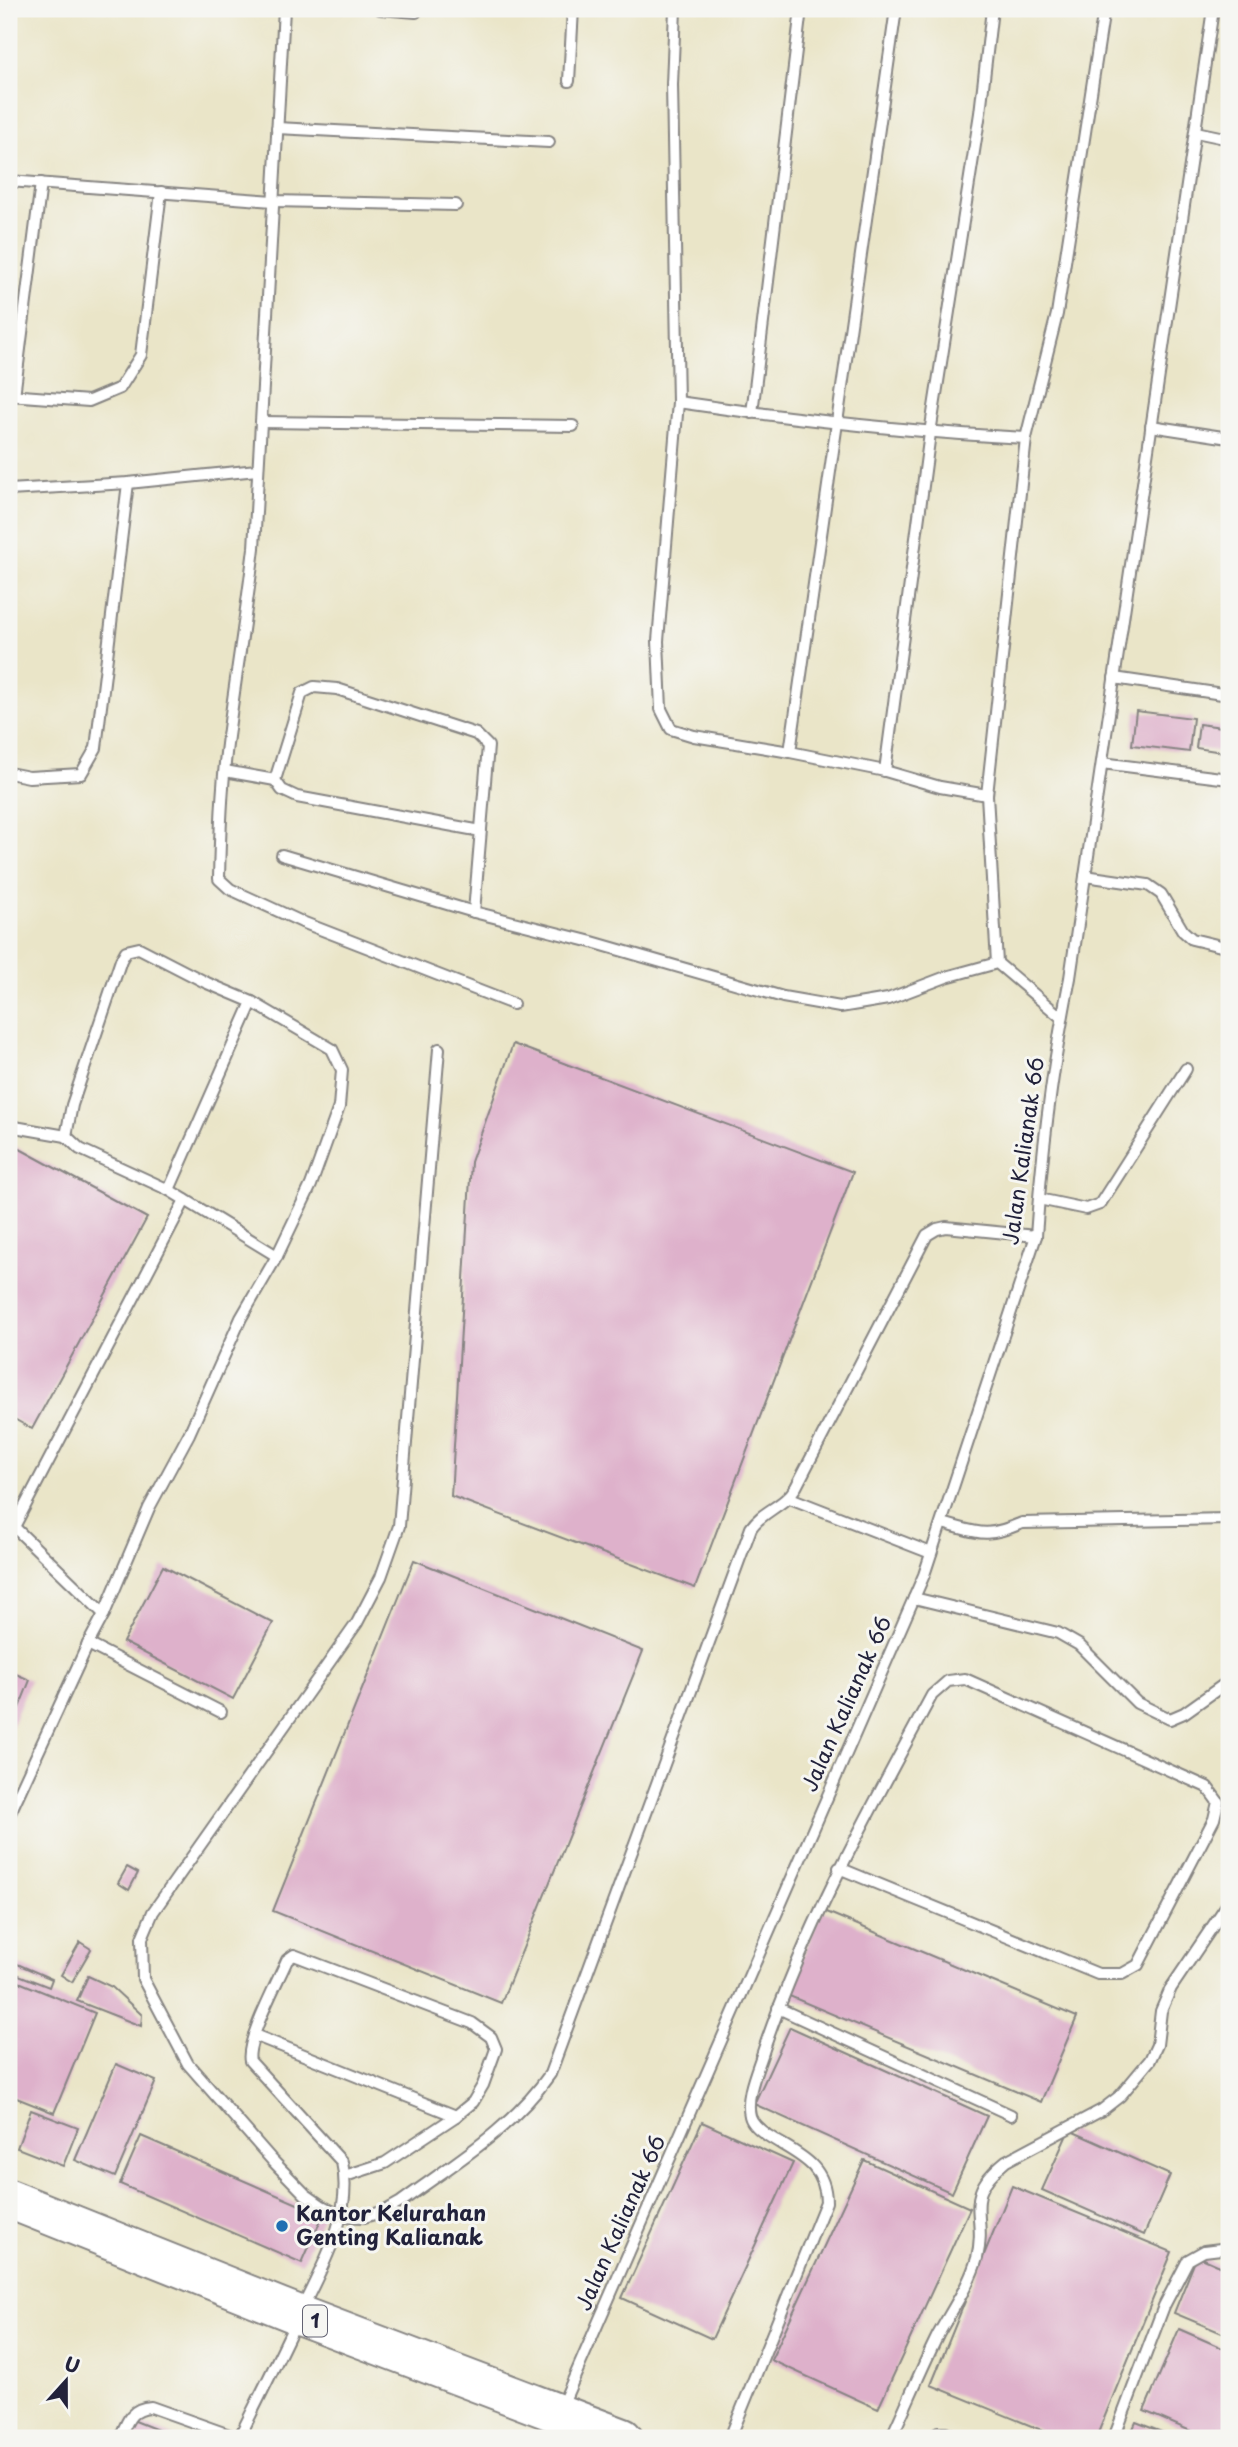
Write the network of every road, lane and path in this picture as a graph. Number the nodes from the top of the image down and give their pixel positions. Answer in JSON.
{"nodes":[{"id":1,"x":284,"y":9,"type":"edge"},
{"id":2,"x":380,"y":9,"type":"edge"},
{"id":3,"x":573,"y":9,"type":"edge"},
{"id":4,"x":675,"y":9,"type":"edge"},
{"id":5,"x":801,"y":9,"type":"edge"},
{"id":6,"x":896,"y":9,"type":"edge"},
{"id":7,"x":992,"y":9,"type":"edge"},
{"id":8,"x":1104,"y":9,"type":"edge"},
{"id":9,"x":1213,"y":9,"type":"edge"},
{"id":10,"x":416,"y":12,"type":"dead end"},
{"id":11,"x":569,"y":81,"type":"dead end"},
{"id":12,"x":277,"y":128,"type":"junction"},
{"id":13,"x":1196,"y":132,"type":"junction"},
{"id":14,"x":1229,"y":139,"type":"edge"},
{"id":15,"x":549,"y":142,"type":"dead end"},
{"id":16,"x":9,"y":181,"type":"edge"},
{"id":17,"x":40,"y":183,"type":"junction"},
{"id":18,"x":161,"y":192,"type":"junction"},
{"id":19,"x":273,"y":201,"type":"junction"},
{"id":20,"x":456,"y":205,"type":"dead end"},
{"id":21,"x":12,"y":395,"type":"edge"},
{"id":22,"x":678,"y":402,"type":"junction"},
{"id":23,"x":752,"y":413,"type":"junction"},
{"id":24,"x":261,"y":422,"type":"junction"},
{"id":25,"x":837,"y":422,"type":"junction"},
{"id":26,"x":573,"y":426,"type":"dead end"},
{"id":27,"x":1151,"y":426,"type":"junction"},
{"id":28,"x":930,"y":433,"type":"junction"},
{"id":29,"x":1026,"y":438,"type":"junction"},
{"id":30,"x":1229,"y":438,"type":"edge"},
{"id":31,"x":257,"y":470,"type":"junction"},
{"id":32,"x":128,"y":483,"type":"junction"},
{"id":33,"x":9,"y":489,"type":"edge"},
{"id":34,"x":1114,"y":678,"type":"junction"},
{"id":35,"x":1229,"y":695,"type":"edge"},
{"id":36,"x":790,"y":752,"type":"junction"},
{"id":37,"x":1102,"y":763,"type":"junction"},
{"id":38,"x":885,"y":771,"type":"junction"},
{"id":39,"x":225,"y":772,"type":"junction"},
{"id":40,"x":9,"y":773,"type":"edge"},
{"id":41,"x":1229,"y":779,"type":"edge"},
{"id":42,"x":275,"y":780,"type":"junction"},
{"id":43,"x":987,"y":795,"type":"junction"},
{"id":44,"x":481,"y":831,"type":"junction"},
{"id":45,"x":282,"y":855,"type":"dead end"},
{"id":46,"x":1085,"y":876,"type":"junction"},
{"id":47,"x":474,"y":912,"type":"junction"},
{"id":48,"x":1229,"y":948,"type":"edge"},
{"id":49,"x":997,"y":963,"type":"junction"},
{"id":50,"x":252,"y":1002,"type":"junction"},
{"id":51,"x":513,"y":1004,"type":"dead end"},
{"id":52,"x":1062,"y":1018,"type":"junction"},
{"id":53,"x":439,"y":1049,"type":"dead end"},
{"id":54,"x":1186,"y":1069,"type":"dead end"},
{"id":55,"x":9,"y":1126,"type":"edge"},
{"id":56,"x":66,"y":1136,"type":"junction"},
{"id":57,"x":170,"y":1190,"type":"junction"},
{"id":58,"x":1039,"y":1199,"type":"junction"},
{"id":59,"x":185,"y":1200,"type":"junction"},
{"id":60,"x":1036,"y":1236,"type":"junction"},
{"id":61,"x":277,"y":1256,"type":"junction"},
{"id":62,"x":790,"y":1497,"type":"junction"},
{"id":63,"x":1229,"y":1519,"type":"edge"},
{"id":64,"x":942,"y":1523,"type":"junction"},
{"id":65,"x":11,"y":1525,"type":"edge"},
{"id":66,"x":931,"y":1553,"type":"junction"},
{"id":67,"x":914,"y":1598,"type":"junction"},
{"id":68,"x":104,"y":1614,"type":"junction"},
{"id":69,"x":88,"y":1644,"type":"junction"},
{"id":70,"x":1229,"y":1681,"type":"edge"},
{"id":71,"x":221,"y":1712,"type":"dead end"},
{"id":72,"x":9,"y":1815,"type":"edge"},
{"id":73,"x":839,"y":1868,"type":"junction"},
{"id":74,"x":1229,"y":1902,"type":"edge"},
{"id":75,"x":778,"y":2008,"type":"junction"},
{"id":76,"x":254,"y":2035,"type":"junction"},
{"id":77,"x":1011,"y":2115,"type":"dead end"},
{"id":78,"x":456,"y":2116,"type":"junction"},
{"id":79,"x":345,"y":2176,"type":"junction"},
{"id":80,"x":9,"y":2199,"type":"edge"},
{"id":81,"x":341,"y":2216,"type":"junction"},
{"id":82,"x":1229,"y":2248,"type":"edge"},
{"id":83,"x":299,"y":2315,"type":"junction"},
{"id":84,"x":559,"y":2414,"type":"junction"},
{"id":85,"x":120,"y":2438,"type":"edge"},
{"id":86,"x":239,"y":2438,"type":"edge"},
{"id":87,"x":622,"y":2438,"type":"edge"},
{"id":88,"x":730,"y":2438,"type":"edge"},
{"id":89,"x":891,"y":2438,"type":"edge"},
{"id":90,"x":931,"y":2438,"type":"edge"},
{"id":91,"x":958,"y":2438,"type":"edge"},
{"id":92,"x":1114,"y":2438,"type":"edge"}],
"edges":[{"from":1,"to":12,"type":"lane"},
{"from":2,"to":10,"type":"lane"},
{"from":3,"to":11,"type":"lane"},
{"from":4,"to":22,"type":"lane"},
{"from":5,"to":23,"type":"lane"},
{"from":6,"to":25,"type":"lane"},
{"from":7,"to":28,"type":"lane"},
{"from":8,"to":29,"type":"lane"},
{"from":9,"to":13,"type":"lane","name":"Jalan Kalianak 66"},
{"from":12,"to":15,"type":"lane"},
{"from":12,"to":19,"type":"lane"},
{"from":13,"to":14,"type":"lane"},
{"from":13,"to":27,"type":"lane","name":"Jalan Kalianak 66"},
{"from":16,"to":17,"type":"lane"},
{"from":17,"to":18,"type":"lane"},
{"from":17,"to":21,"type":"lane"},
{"from":18,"to":19,"type":"lane"},
{"from":18,"to":21,"type":"lane"},
{"from":19,"to":20,"type":"lane"},
{"from":19,"to":24,"type":"lane"},
{"from":22,"to":23,"type":"lane"},
{"from":22,"to":36,"type":"lane"},
{"from":23,"to":25,"type":"lane"},
{"from":24,"to":26,"type":"lane"},
{"from":24,"to":31,"type":"lane"},
{"from":25,"to":28,"type":"lane"},
{"from":25,"to":36,"type":"lane"},
{"from":27,"to":30,"type":"lane"},
{"from":27,"to":34,"type":"lane","name":"Jalan Kalianak 66"},
{"from":28,"to":29,"type":"lane"},
{"from":28,"to":38,"type":"lane"},
{"from":29,"to":43,"type":"lane"},
{"from":31,"to":32,"type":"lane"},
{"from":31,"to":39,"type":"lane"},
{"from":32,"to":33,"type":"lane"},
{"from":32,"to":40,"type":"lane"},
{"from":34,"to":35,"type":"lane"},
{"from":34,"to":37,"type":"lane","name":"Jalan Kalianak 66"},
{"from":36,"to":38,"type":"lane"},
{"from":37,"to":41,"type":"lane"},
{"from":37,"to":46,"type":"lane","name":"Jalan Kalianak 66"},
{"from":38,"to":43,"type":"lane"},
{"from":39,"to":42,"type":"lane"},
{"from":39,"to":51,"type":"lane"},
{"from":42,"to":44,"type":"lane"},
{"from":42,"to":44,"type":"lane"},
{"from":43,"to":49,"type":"lane"},
{"from":44,"to":47,"type":"lane"},
{"from":45,"to":47,"type":"lane"},
{"from":46,"to":48,"type":"lane"},
{"from":46,"to":52,"type":"lane","name":"Jalan Kalianak 66"},
{"from":47,"to":49,"type":"lane"},
{"from":49,"to":52,"type":"lane"},
{"from":50,"to":56,"type":"lane"},
{"from":50,"to":57,"type":"lane"},
{"from":50,"to":61,"type":"lane"},
{"from":52,"to":58,"type":"lane","name":"Jalan Kalianak 66"},
{"from":53,"to":81,"type":"lane"},
{"from":54,"to":58,"type":"lane"},
{"from":55,"to":56,"type":"lane"},
{"from":56,"to":57,"type":"lane"},
{"from":57,"to":59,"type":"lane"},
{"from":58,"to":60,"type":"lane","name":"Jalan Kalianak 66"},
{"from":59,"to":61,"type":"lane"},
{"from":59,"to":65,"type":"lane"},
{"from":60,"to":62,"type":"lane"},
{"from":60,"to":64,"type":"lane","name":"Jalan Kalianak 66"},
{"from":61,"to":68,"type":"lane"},
{"from":62,"to":66,"type":"lane"},
{"from":62,"to":81,"type":"lane"},
{"from":63,"to":64,"type":"lane"},
{"from":64,"to":66,"type":"lane","name":"Jalan Kalianak 66"},
{"from":65,"to":68,"type":"lane"},
{"from":66,"to":67,"type":"lane","name":"Jalan Kalianak 66"},
{"from":67,"to":70,"type":"lane"},
{"from":67,"to":84,"type":"lane","name":"Jalan Kalianak 66"},
{"from":68,"to":69,"type":"lane"},
{"from":69,"to":71,"type":"lane"},
{"from":69,"to":72,"type":"lane"},
{"from":73,"to":73,"type":"lane"},
{"from":73,"to":75,"type":"lane"},
{"from":74,"to":89,"type":"lane"},
{"from":75,"to":77,"type":"lane"},
{"from":75,"to":88,"type":"lane"},
{"from":76,"to":78,"type":"lane"},
{"from":76,"to":78,"type":"lane"},
{"from":76,"to":79,"type":"lane"},
{"from":78,"to":79,"type":"lane"},
{"from":79,"to":81,"type":"lane"},
{"from":80,"to":83,"type":"highway","number":"1"},
{"from":81,"to":83,"type":"lane"},
{"from":82,"to":92,"type":"lane"},
{"from":83,"to":84,"type":"highway","number":"1"},
{"from":83,"to":86,"type":"lane"},
{"from":84,"to":87,"type":"highway","number":"1"},
{"from":85,"to":86,"type":"lane"},
{"from":90,"to":91,"type":"lane"}]}
